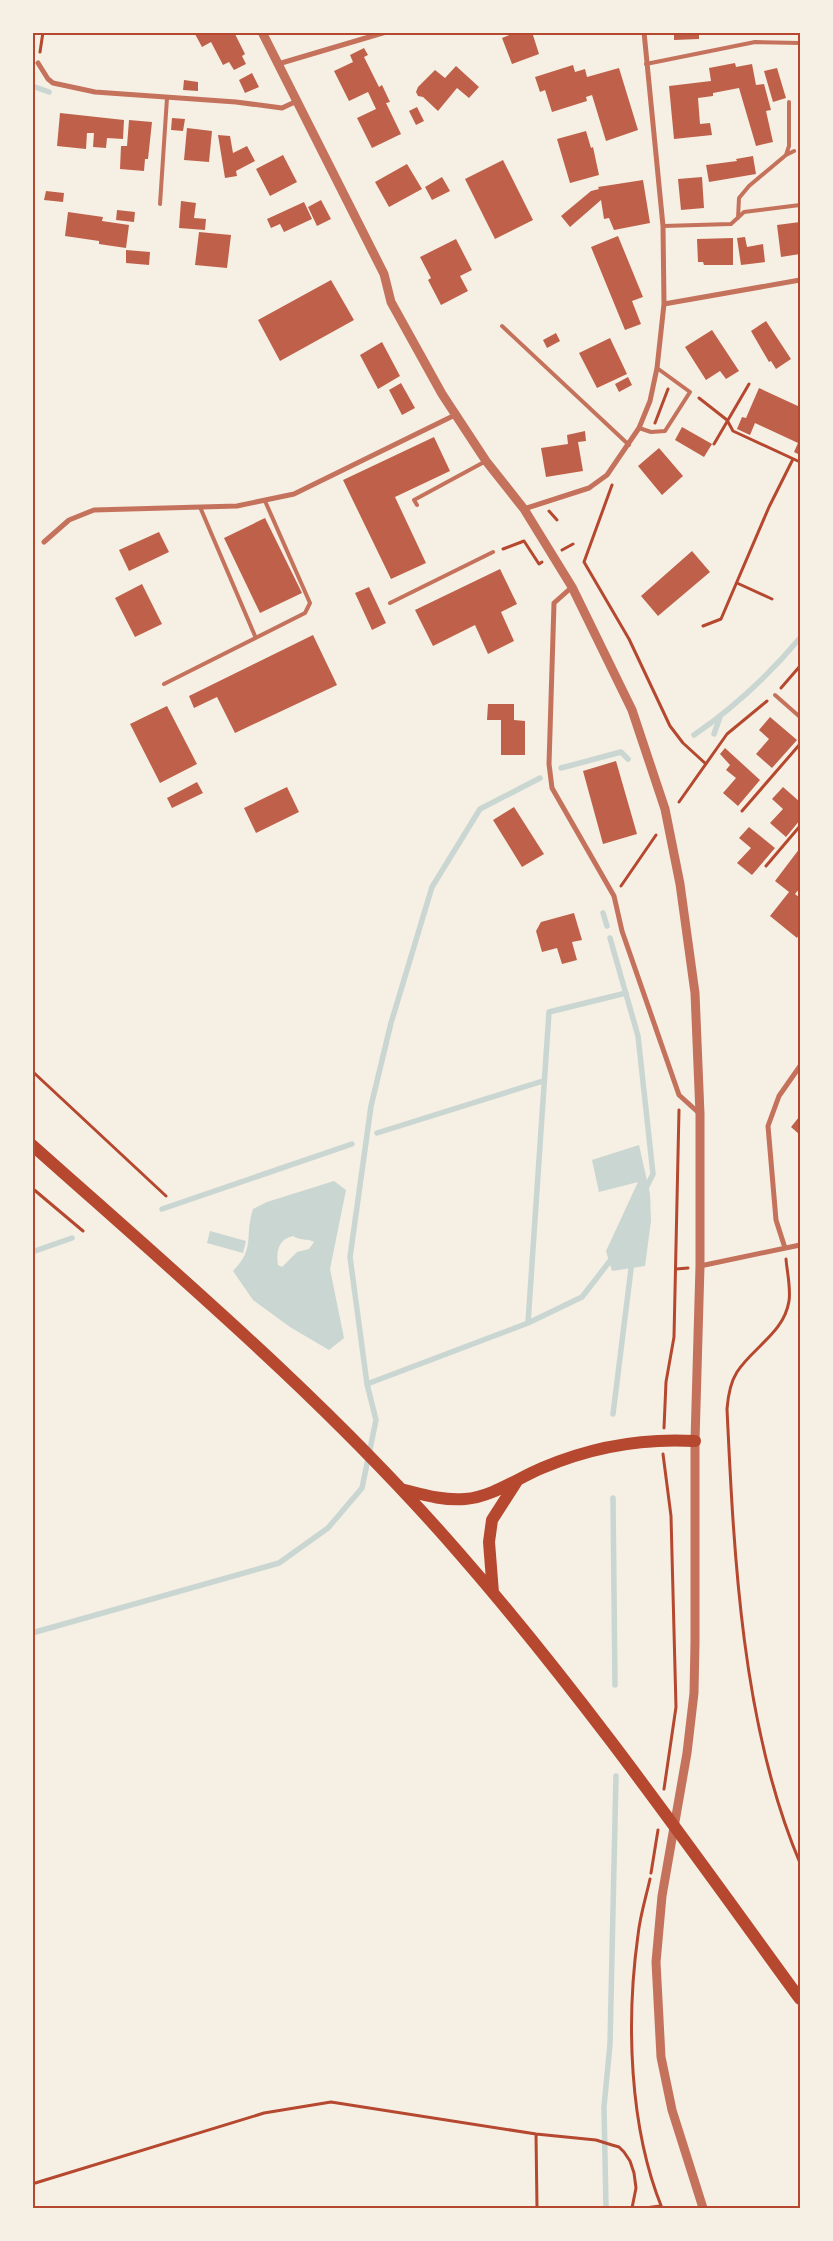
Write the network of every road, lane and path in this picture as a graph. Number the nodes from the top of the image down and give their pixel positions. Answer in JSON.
{"nodes":[{"id":1,"x":43,"y":32,"type":"edge"},
{"id":2,"x":262,"y":32,"type":"edge"},
{"id":3,"x":386,"y":32,"type":"edge"},
{"id":4,"x":644,"y":32,"type":"edge"},
{"id":5,"x":800,"y":44,"type":"edge"},
{"id":6,"x":38,"y":63,"type":"joint"},
{"id":7,"x":278,"y":64,"type":"junction"},
{"id":8,"x":646,"y":64,"type":"junction"},
{"id":9,"x":167,"y":98,"type":"junction"},
{"id":10,"x":297,"y":101,"type":"junction"},
{"id":11,"x":789,"y":102,"type":"dead end"},
{"id":12,"x":794,"y":151,"type":"dead end"},
{"id":13,"x":786,"y":155,"type":"junction"},
{"id":14,"x":160,"y":204,"type":"dead end"},
{"id":15,"x":800,"y":205,"type":"edge"},
{"id":16,"x":738,"y":218,"type":"junction"},
{"id":17,"x":663,"y":226,"type":"junction"},
{"id":18,"x":800,"y":280,"type":"edge"},
{"id":19,"x":664,"y":304,"type":"junction"},
{"id":20,"x":502,"y":326,"type":"dead end"},
{"id":21,"x":657,"y":368,"type":"junction"},
{"id":22,"x":749,"y":384,"type":"dead end"},
{"id":23,"x":690,"y":392,"type":"junction"},
{"id":24,"x":455,"y":415,"type":"junction"},
{"id":25,"x":728,"y":420,"type":"junction"},
{"id":26,"x":639,"y":428,"type":"junction"},
{"id":27,"x":714,"y":444,"type":"dead end"},
{"id":28,"x":629,"y":445,"type":"junction"},
{"id":29,"x":793,"y":458,"type":"junction"},
{"id":30,"x":486,"y":461,"type":"junction"},
{"id":31,"x":800,"y":462,"type":"edge"},
{"id":32,"x":455,"y":479,"type":"junction"},
{"id":33,"x":458,"y":485,"type":"dead end"},
{"id":34,"x":265,"y":501,"type":"junction"},
{"id":35,"x":417,"y":505,"type":"dead end"},
{"id":36,"x":200,"y":507,"type":"junction"},
{"id":37,"x":524,"y":509,"type":"junction"},
{"id":38,"x":44,"y":542,"type":"dead end"},
{"id":39,"x":522,"y":542,"type":"dead end"},
{"id":40,"x":512,"y":547,"type":"dead end"},
{"id":41,"x":493,"y":552,"type":"dead end"},
{"id":42,"x":584,"y":562,"type":"dead end"},
{"id":43,"x":447,"y":566,"type":"dead end"},
{"id":44,"x":450,"y":572,"type":"junction"},
{"id":45,"x":737,"y":583,"type":"junction"},
{"id":46,"x":572,"y":587,"type":"junction"},
{"id":47,"x":772,"y":599,"type":"dead end"},
{"id":48,"x":390,"y":602,"type":"dead end"},
{"id":49,"x":703,"y":626,"type":"dead end"},
{"id":50,"x":255,"y":636,"type":"junction"},
{"id":51,"x":800,"y":666,"type":"edge"},
{"id":52,"x":164,"y":684,"type":"dead end"},
{"id":53,"x":774,"y":695,"type":"junction"},
{"id":54,"x":800,"y":717,"type":"edge"},
{"id":55,"x":800,"y":744,"type":"edge"},
{"id":56,"x":706,"y":764,"type":"junction"},
{"id":57,"x":679,"y":802,"type":"dead end"},
{"id":58,"x":742,"y":811,"type":"dead end"},
{"id":59,"x":800,"y":826,"type":"edge"},
{"id":60,"x":657,"y":835,"type":"dead end"},
{"id":61,"x":766,"y":866,"type":"dead end"},
{"id":62,"x":614,"y":896,"type":"junction"},
{"id":63,"x":800,"y":1066,"type":"edge"},
{"id":64,"x":32,"y":1071,"type":"edge"},
{"id":65,"x":678,"y":1095,"type":"junction"},
{"id":66,"x":700,"y":1114,"type":"junction"},
{"id":67,"x":32,"y":1145,"type":"edge"},
{"id":68,"x":32,"y":1188,"type":"edge"},
{"id":69,"x":166,"y":1196,"type":"dead end"},
{"id":70,"x":83,"y":1231,"type":"dead end"},
{"id":71,"x":800,"y":1245,"type":"edge"},
{"id":72,"x":785,"y":1248,"type":"junction"},
{"id":73,"x":700,"y":1266,"type":"junction"},
{"id":74,"x":664,"y":1439,"type":"junction"},
{"id":75,"x":695,"y":1441,"type":"junction"},
{"id":76,"x":517,"y":1481,"type":"junction"},
{"id":77,"x":401,"y":1489,"type":"junction"},
{"id":78,"x":493,"y":1593,"type":"junction"},
{"id":79,"x":673,"y":1736,"type":"dead end"},
{"id":80,"x":800,"y":1863,"type":"edge"},
{"id":81,"x":650,"y":1879,"type":"dead end"},
{"id":82,"x":800,"y":1999,"type":"edge"},
{"id":83,"x":536,"y":2134,"type":"junction"},
{"id":84,"x":32,"y":2184,"type":"edge"},
{"id":85,"x":661,"y":2207,"type":"edge"},
{"id":86,"x":537,"y":2208,"type":"edge"},
{"id":87,"x":632,"y":2208,"type":"edge"},
{"id":88,"x":645,"y":2208,"type":"edge"},
{"id":89,"x":703,"y":2208,"type":"edge"}],
"edges":[{"from":1,"to":6,"type":"path"},
{"from":2,"to":7,"type":"street"},
{"from":3,"to":7,"type":"street"},
{"from":4,"to":8,"type":"street"},
{"from":5,"to":8,"type":"lane"},
{"from":6,"to":9,"type":"street"},
{"from":7,"to":10,"type":"street"},
{"from":8,"to":17,"type":"street"},
{"from":9,"to":10,"type":"street"},
{"from":9,"to":14,"type":"lane"},
{"from":10,"to":24,"type":"street"},
{"from":11,"to":13,"type":"lane"},
{"from":12,"to":13,"type":"lane"},
{"from":13,"to":16,"type":"lane"},
{"from":15,"to":16,"type":"lane"},
{"from":16,"to":17,"type":"lane"},
{"from":17,"to":19,"type":"street"},
{"from":18,"to":19,"type":"street"},
{"from":19,"to":21,"type":"street"},
{"from":20,"to":28,"type":"lane"},
{"from":21,"to":23,"type":"lane"},
{"from":21,"to":26,"type":"street"},
{"from":22,"to":25,"type":"path"},
{"from":23,"to":25,"type":"path"},
{"from":23,"to":26,"type":"lane"},
{"from":24,"to":30,"type":"street"},
{"from":24,"to":34,"type":"street"},
{"from":25,"to":27,"type":"path"},
{"from":25,"to":29,"type":"path"},
{"from":26,"to":28,"type":"street"},
{"from":28,"to":37,"type":"street"},
{"from":29,"to":31,"type":"path"},
{"from":29,"to":45,"type":"path"},
{"from":30,"to":32,"type":"lane"},
{"from":30,"to":37,"type":"street"},
{"from":32,"to":33,"type":"lane"},
{"from":32,"to":35,"type":"lane"},
{"from":34,"to":36,"type":"street"},
{"from":34,"to":50,"type":"lane"},
{"from":36,"to":38,"type":"street"},
{"from":36,"to":50,"type":"lane"},
{"from":37,"to":46,"type":"street"},
{"from":39,"to":40,"type":"path"},
{"from":41,"to":44,"type":"lane"},
{"from":42,"to":56,"type":"path"},
{"from":43,"to":44,"type":"lane"},
{"from":44,"to":48,"type":"lane"},
{"from":45,"to":47,"type":"path"},
{"from":45,"to":49,"type":"path"},
{"from":46,"to":62,"type":"street"},
{"from":46,"to":66,"type":"street"},
{"from":50,"to":52,"type":"lane"},
{"from":51,"to":53,"type":"path"},
{"from":53,"to":54,"type":"lane"},
{"from":53,"to":56,"type":"path"},
{"from":55,"to":58,"type":"path"},
{"from":56,"to":57,"type":"path"},
{"from":59,"to":61,"type":"path"},
{"from":60,"to":62,"type":"path"},
{"from":62,"to":65,"type":"street"},
{"from":63,"to":72,"type":"street"},
{"from":64,"to":69,"type":"path"},
{"from":65,"to":66,"type":"street"},
{"from":65,"to":74,"type":"path"},
{"from":66,"to":73,"type":"street"},
{"from":67,"to":77,"type":"main road"},
{"from":68,"to":70,"type":"path"},
{"from":71,"to":72,"type":"street"},
{"from":72,"to":73,"type":"street"},
{"from":72,"to":80,"type":"path"},
{"from":73,"to":75,"type":"street"},
{"from":74,"to":75,"type":"main road"},
{"from":74,"to":76,"type":"main road"},
{"from":74,"to":79,"type":"path"},
{"from":75,"to":89,"type":"street"},
{"from":76,"to":77,"type":"main road"},
{"from":76,"to":78,"type":"main road"},
{"from":77,"to":78,"type":"main road"},
{"from":78,"to":82,"type":"main road"},
{"from":81,"to":85,"type":"path"},
{"from":83,"to":84,"type":"path"},
{"from":83,"to":86,"type":"path"},
{"from":83,"to":87,"type":"path"},
{"from":85,"to":88,"type":"path"}]}
